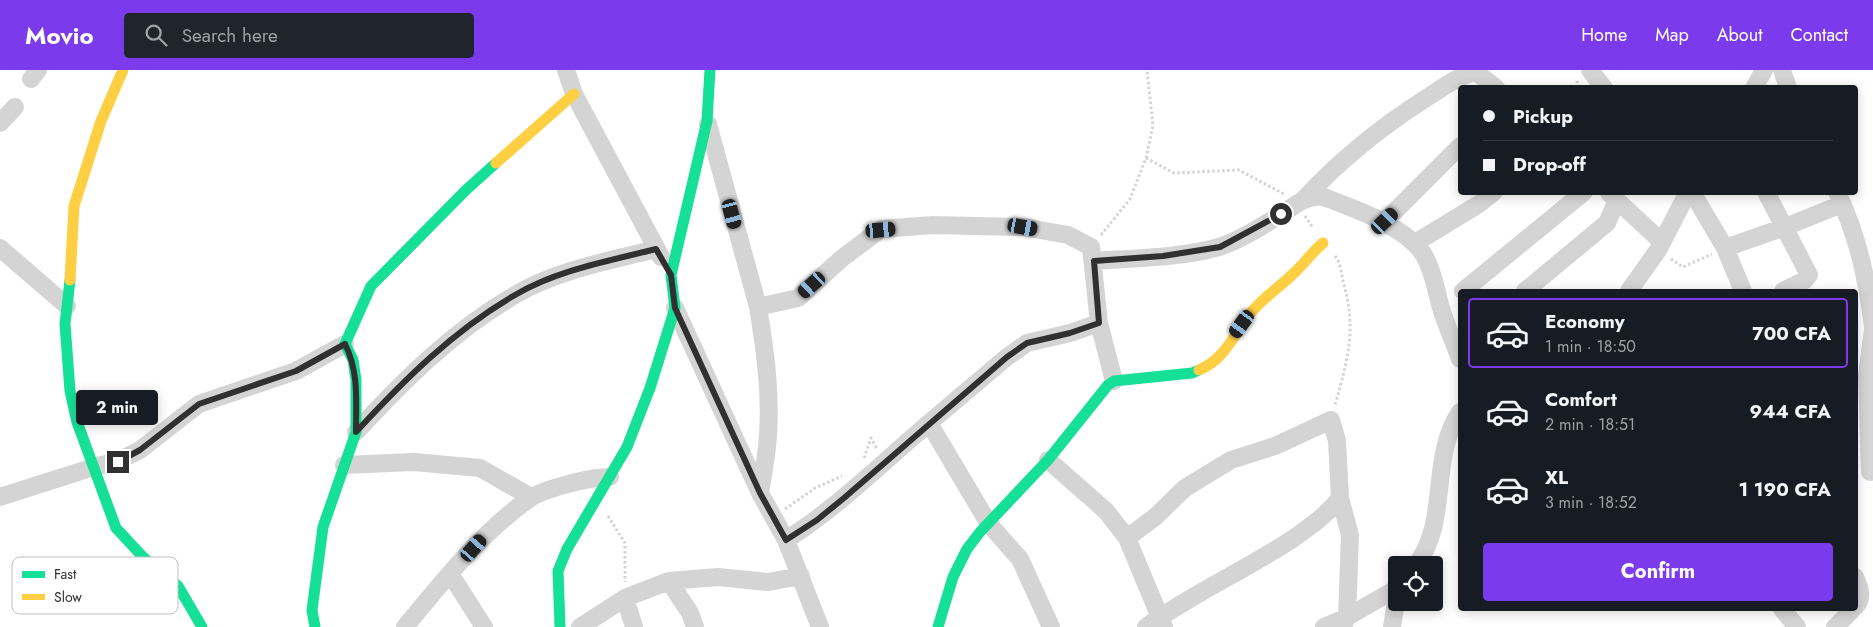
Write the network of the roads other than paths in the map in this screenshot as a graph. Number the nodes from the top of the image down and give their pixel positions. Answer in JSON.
{"nodes":[{"id":1,"x":123,"y":70,"type":"edge"},
{"id":2,"x":566,"y":70,"type":"edge"},
{"id":3,"x":710,"y":70,"type":"edge"},
{"id":4,"x":1590,"y":70,"type":"edge"},
{"id":5,"x":1764,"y":70,"type":"edge"},
{"id":6,"x":1782,"y":70,"type":"edge"},
{"id":7,"x":1492,"y":85,"type":"edge"},
{"id":8,"x":1602,"y":85,"type":"edge"},
{"id":9,"x":1756,"y":85,"type":"edge"},
{"id":10,"x":1787,"y":85,"type":"edge"},
{"id":11,"x":574,"y":94,"type":"junction"},
{"id":12,"x":15,"y":107,"type":"dead end"},
{"id":13,"x":707,"y":121,"type":"junction"},
{"id":14,"x":0,"y":123,"type":"edge"},
{"id":15,"x":1458,"y":148,"type":"edge"},
{"id":16,"x":1490,"y":195,"type":"edge"},
{"id":17,"x":1580,"y":195,"type":"edge"},
{"id":18,"x":1688,"y":195,"type":"edge"},
{"id":19,"x":1692,"y":195,"type":"edge"},
{"id":20,"x":1768,"y":195,"type":"edge"},
{"id":21,"x":1612,"y":196,"type":"edge"},
{"id":22,"x":1839,"y":198,"type":"edge"},
{"id":23,"x":1303,"y":200,"type":"junction"},
{"id":24,"x":1385,"y":221,"type":"junction"},
{"id":25,"x":1784,"y":227,"type":"junction"},
{"id":26,"x":1414,"y":242,"type":"junction"},
{"id":27,"x":1323,"y":243,"type":"dead end"},
{"id":28,"x":1660,"y":246,"type":"junction"},
{"id":29,"x":0,"y":248,"type":"edge"},
{"id":30,"x":1725,"y":248,"type":"junction"},
{"id":31,"x":656,"y":249,"type":"junction"},
{"id":32,"x":1092,"y":254,"type":"junction"},
{"id":33,"x":1868,"y":262,"type":"edge"},
{"id":34,"x":671,"y":275,"type":"junction"},
{"id":35,"x":1466,"y":289,"type":"edge"},
{"id":36,"x":1527,"y":289,"type":"edge"},
{"id":37,"x":1634,"y":289,"type":"edge"},
{"id":38,"x":1742,"y":289,"type":"edge"},
{"id":39,"x":1787,"y":289,"type":"edge"},
{"id":40,"x":1458,"y":296,"type":"edge"},
{"id":41,"x":66,"y":306,"type":"junction"},
{"id":42,"x":675,"y":308,"type":"junction"},
{"id":43,"x":758,"y":308,"type":"junction"},
{"id":44,"x":1441,"y":310,"type":"junction"},
{"id":45,"x":1099,"y":323,"type":"junction"},
{"id":46,"x":1873,"y":329,"type":"edge"},
{"id":47,"x":345,"y":344,"type":"junction"},
{"id":48,"x":1458,"y":352,"type":"edge"},
{"id":49,"x":1870,"y":374,"type":"edge"},
{"id":50,"x":1114,"y":382,"type":"junction"},
{"id":51,"x":1871,"y":413,"type":"edge"},
{"id":52,"x":1458,"y":416,"type":"edge"},
{"id":53,"x":929,"y":423,"type":"junction"},
{"id":54,"x":356,"y":432,"type":"junction"},
{"id":55,"x":1048,"y":460,"type":"junction"},
{"id":56,"x":1858,"y":463,"type":"edge"},
{"id":57,"x":344,"y":465,"type":"junction"},
{"id":58,"x":94,"y":466,"type":"junction"},
{"id":59,"x":1871,"y":474,"type":"edge"},
{"id":60,"x":610,"y":477,"type":"junction"},
{"id":61,"x":760,"y":493,"type":"junction"},
{"id":62,"x":0,"y":497,"type":"edge"},
{"id":63,"x":531,"y":498,"type":"junction"},
{"id":64,"x":1340,"y":498,"type":"junction"},
{"id":65,"x":989,"y":524,"type":"junction"},
{"id":66,"x":1127,"y":538,"type":"junction"},
{"id":67,"x":786,"y":540,"type":"junction"},
{"id":68,"x":1422,"y":556,"type":"edge"},
{"id":69,"x":143,"y":557,"type":"edge"},
{"id":70,"x":451,"y":575,"type":"junction"},
{"id":71,"x":802,"y":576,"type":"junction"},
{"id":72,"x":669,"y":581,"type":"junction"},
{"id":73,"x":178,"y":586,"type":"edge"},
{"id":74,"x":1858,"y":586,"type":"edge"},
{"id":75,"x":1388,"y":594,"type":"edge"},
{"id":76,"x":625,"y":598,"type":"junction"},
{"id":77,"x":1858,"y":604,"type":"edge"},
{"id":78,"x":1395,"y":611,"type":"edge"},
{"id":79,"x":1784,"y":611,"type":"edge"},
{"id":80,"x":1851,"y":611,"type":"edge"},
{"id":81,"x":1345,"y":622,"type":"edge"},
{"id":82,"x":1157,"y":624,"type":"edge"},
{"id":83,"x":202,"y":627,"type":"edge"},
{"id":84,"x":315,"y":627,"type":"edge"},
{"id":85,"x":406,"y":627,"type":"edge"},
{"id":86,"x":484,"y":627,"type":"edge"},
{"id":87,"x":560,"y":627,"type":"edge"},
{"id":88,"x":580,"y":627,"type":"edge"},
{"id":89,"x":634,"y":627,"type":"edge"},
{"id":90,"x":695,"y":627,"type":"edge"},
{"id":91,"x":820,"y":627,"type":"edge"},
{"id":92,"x":938,"y":627,"type":"edge"},
{"id":93,"x":1051,"y":627,"type":"edge"},
{"id":94,"x":1324,"y":627,"type":"edge"},
{"id":95,"x":1392,"y":627,"type":"edge"},
{"id":96,"x":1797,"y":627,"type":"edge"},
{"id":97,"x":1835,"y":627,"type":"edge"}],
"edges":[{"from":1,"to":41,"type":"street"},
{"from":2,"to":11,"type":"street"},
{"from":3,"to":13,"type":"street"},
{"from":4,"to":8,"type":"street"},
{"from":5,"to":9,"type":"street"},
{"from":6,"to":10,"type":"street"},
{"from":7,"to":23,"type":"street"},
{"from":11,"to":31,"type":"street"},
{"from":11,"to":47,"type":"street"},
{"from":12,"to":14,"type":"street"},
{"from":13,"to":34,"type":"street"},
{"from":13,"to":43,"type":"street"},
{"from":15,"to":24,"type":"street"},
{"from":16,"to":26,"type":"street"},
{"from":17,"to":35,"type":"street"},
{"from":18,"to":28,"type":"street"},
{"from":19,"to":30,"type":"street"},
{"from":20,"to":25,"type":"street"},
{"from":21,"to":28,"type":"street"},
{"from":21,"to":36,"type":"street"},
{"from":22,"to":25,"type":"street"},
{"from":22,"to":33,"type":"street"},
{"from":23,"to":24,"type":"street"},
{"from":23,"to":32,"type":"street"},
{"from":24,"to":26,"type":"street"},
{"from":25,"to":30,"type":"street"},
{"from":25,"to":39,"type":"street"},
{"from":26,"to":44,"type":"street"},
{"from":27,"to":50,"type":"street"},
{"from":28,"to":37,"type":"street"},
{"from":29,"to":41,"type":"street"},
{"from":30,"to":38,"type":"street"},
{"from":31,"to":34,"type":"street"},
{"from":31,"to":54,"type":"street"},
{"from":32,"to":43,"type":"street"},
{"from":32,"to":45,"type":"street"},
{"from":33,"to":46,"type":"street"},
{"from":34,"to":42,"type":"street"},
{"from":40,"to":44,"type":"street"},
{"from":41,"to":58,"type":"street"},
{"from":42,"to":60,"type":"street"},
{"from":42,"to":61,"type":"street"},
{"from":43,"to":61,"type":"street"},
{"from":44,"to":48,"type":"street"},
{"from":45,"to":50,"type":"street"},
{"from":45,"to":53,"type":"street"},
{"from":46,"to":49,"type":"street"},
{"from":47,"to":54,"type":"street"},
{"from":47,"to":58,"type":"street"},
{"from":49,"to":51,"type":"street"},
{"from":50,"to":55,"type":"street"},
{"from":51,"to":59,"type":"street"},
{"from":52,"to":68,"type":"street"},
{"from":53,"to":65,"type":"street"},
{"from":53,"to":67,"type":"street"},
{"from":54,"to":57,"type":"street"},
{"from":55,"to":65,"type":"street"},
{"from":55,"to":66,"type":"street"},
{"from":56,"to":59,"type":"street"},
{"from":57,"to":63,"type":"street"},
{"from":57,"to":84,"type":"street"},
{"from":58,"to":62,"type":"street"},
{"from":58,"to":69,"type":"street"},
{"from":60,"to":63,"type":"street"},
{"from":60,"to":87,"type":"street"},
{"from":61,"to":67,"type":"street"},
{"from":63,"to":70,"type":"street"},
{"from":64,"to":66,"type":"street"},
{"from":64,"to":81,"type":"street"},
{"from":64,"to":82,"type":"street"},
{"from":65,"to":92,"type":"street"},
{"from":65,"to":93,"type":"street"},
{"from":66,"to":82,"type":"street"},
{"from":67,"to":71,"type":"street"},
{"from":70,"to":85,"type":"street"},
{"from":70,"to":86,"type":"street"},
{"from":71,"to":72,"type":"street"},
{"from":71,"to":91,"type":"street"},
{"from":72,"to":76,"type":"street"},
{"from":72,"to":90,"type":"street"},
{"from":73,"to":83,"type":"street"},
{"from":74,"to":77,"type":"street"},
{"from":75,"to":81,"type":"street"},
{"from":76,"to":88,"type":"street"},
{"from":76,"to":89,"type":"street"},
{"from":78,"to":95,"type":"street"},
{"from":79,"to":96,"type":"street"},
{"from":80,"to":97,"type":"street"},
{"from":81,"to":94,"type":"street"}]}
